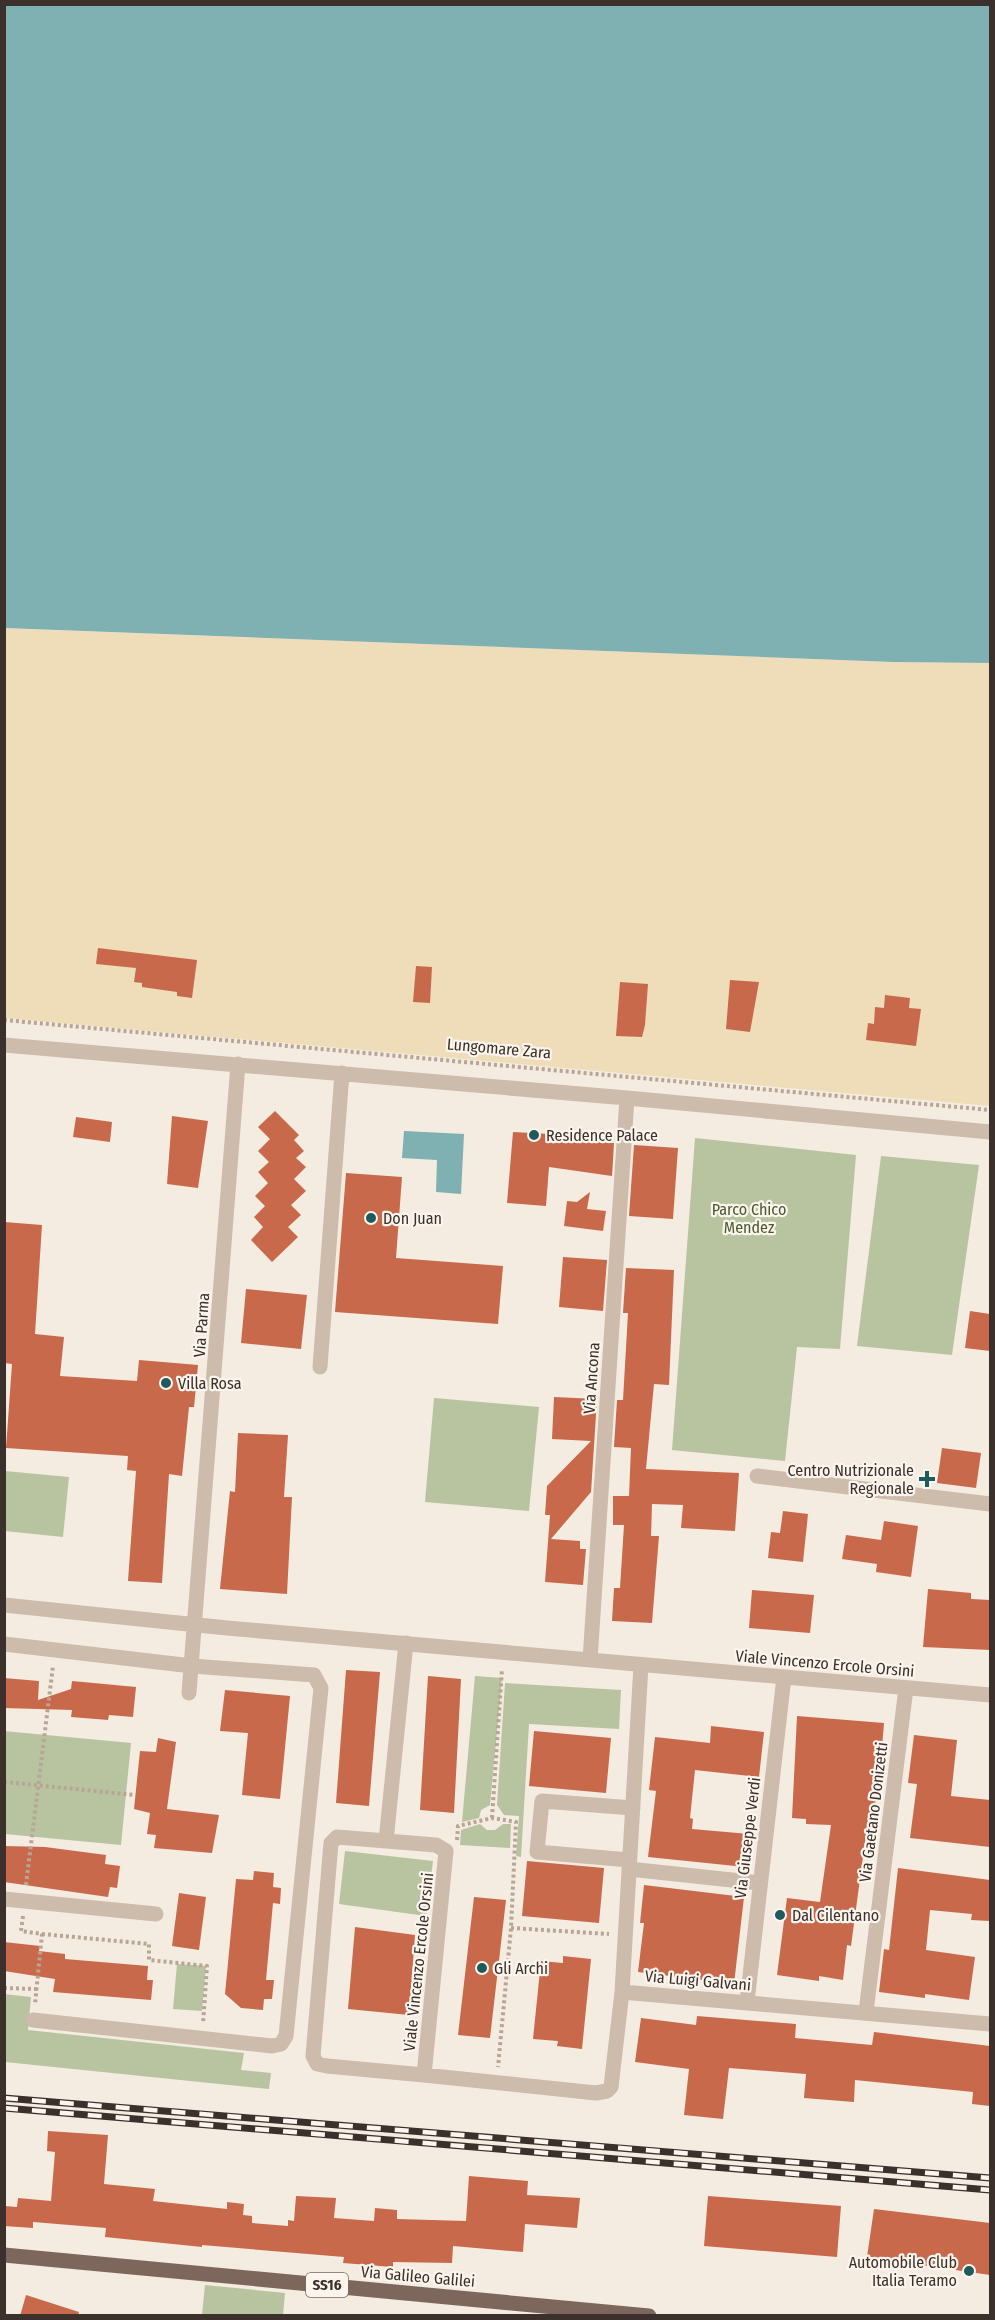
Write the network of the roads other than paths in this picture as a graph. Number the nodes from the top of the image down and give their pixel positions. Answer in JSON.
{"nodes":[{"id":1,"x":4,"y":1045,"type":"edge"},
{"id":2,"x":238,"y":1064,"type":"junction"},
{"id":3,"x":342,"y":1073,"type":"junction"},
{"id":4,"x":627,"y":1098,"type":"junction"},
{"id":5,"x":990,"y":1132,"type":"edge"},
{"id":6,"x":320,"y":1367,"type":"dead end"},
{"id":7,"x":757,"y":1476,"type":"dead end"},
{"id":8,"x":990,"y":1504,"type":"edge"},
{"id":9,"x":4,"y":1605,"type":"edge"},
{"id":10,"x":196,"y":1625,"type":"junction"},
{"id":11,"x":406,"y":1643,"type":"junction"},
{"id":12,"x":4,"y":1644,"type":"edge"},
{"id":13,"x":590,"y":1660,"type":"junction"},
{"id":14,"x":641,"y":1665,"type":"junction"},
{"id":15,"x":192,"y":1666,"type":"junction"},
{"id":16,"x":784,"y":1677,"type":"junction"},
{"id":17,"x":906,"y":1688,"type":"junction"},
{"id":18,"x":189,"y":1693,"type":"dead end"},
{"id":19,"x":990,"y":1695,"type":"edge"},
{"id":20,"x":633,"y":1808,"type":"junction"},
{"id":21,"x":386,"y":1841,"type":"junction"},
{"id":22,"x":629,"y":1864,"type":"junction"},
{"id":23,"x":760,"y":1883,"type":"junction"},
{"id":24,"x":4,"y":1899,"type":"edge"},
{"id":25,"x":156,"y":1914,"type":"dead end"},
{"id":26,"x":622,"y":1992,"type":"junction"},
{"id":27,"x":747,"y":2002,"type":"junction"},
{"id":28,"x":866,"y":2012,"type":"junction"},
{"id":29,"x":33,"y":2020,"type":"road end"},
{"id":30,"x":990,"y":2024,"type":"edge"},
{"id":31,"x":424,"y":2075,"type":"junction"},
{"id":32,"x":4,"y":2254,"type":"edge"},
{"id":33,"x":649,"y":2316,"type":"edge"}],
"edges":[{"from":1,"to":2,"type":"street"},
{"from":2,"to":3,"type":"street"},
{"from":2,"to":10,"type":"street","name":"Via Parma"},
{"from":3,"to":4,"type":"street"},
{"from":3,"to":6,"type":"street"},
{"from":4,"to":5,"type":"street"},
{"from":4,"to":13,"type":"street","name":"Via Ancona"},
{"from":7,"to":8,"type":"street"},
{"from":9,"to":10,"type":"street","name":"Viale Vincenzo Ercole Orsini"},
{"from":10,"to":11,"type":"street","name":"Viale Vincenzo Ercole Orsini"},
{"from":10,"to":15,"type":"street","name":"Via Parma"},
{"from":11,"to":13,"type":"street","name":"Viale Vincenzo Ercole Orsini"},
{"from":11,"to":21,"type":"street"},
{"from":12,"to":15,"type":"street"},
{"from":13,"to":14,"type":"street","name":"Viale Vincenzo Ercole Orsini"},
{"from":14,"to":16,"type":"street","name":"Viale Vincenzo Ercole Orsini"},
{"from":14,"to":20,"type":"street","name":"Via Luigi Galvani"},
{"from":15,"to":18,"type":"street","name":"Via Parma"},
{"from":15,"to":29,"type":"street"},
{"from":16,"to":17,"type":"street","name":"Viale Vincenzo Ercole Orsini"},
{"from":16,"to":23,"type":"street","name":"Via Giuseppe Verdi"},
{"from":17,"to":19,"type":"street","name":"Viale Vincenzo Ercole Orsini"},
{"from":17,"to":28,"type":"street","name":"Via Gaetano Donizetti"},
{"from":20,"to":22,"type":"street","name":"Via Luigi Galvani"},
{"from":20,"to":22,"type":"street"},
{"from":21,"to":31,"type":"street","name":"Viale Vincenzo Ercole Orsini"},
{"from":21,"to":31,"type":"street","name":"Viale Vincenzo Ercole Orsini"},
{"from":22,"to":23,"type":"street"},
{"from":22,"to":26,"type":"street","name":"Via Luigi Galvani"},
{"from":23,"to":27,"type":"street","name":"Via Giuseppe Verdi"},
{"from":24,"to":25,"type":"street"},
{"from":26,"to":27,"type":"street","name":"Via Luigi Galvani"},
{"from":26,"to":31,"type":"street"},
{"from":27,"to":28,"type":"street","name":"Via Luigi Galvani"},
{"from":28,"to":30,"type":"street","name":"Via Luigi Galvani"},
{"from":32,"to":33,"type":"main road","name":"Via Galileo Galilei","number":"SS16"}]}
